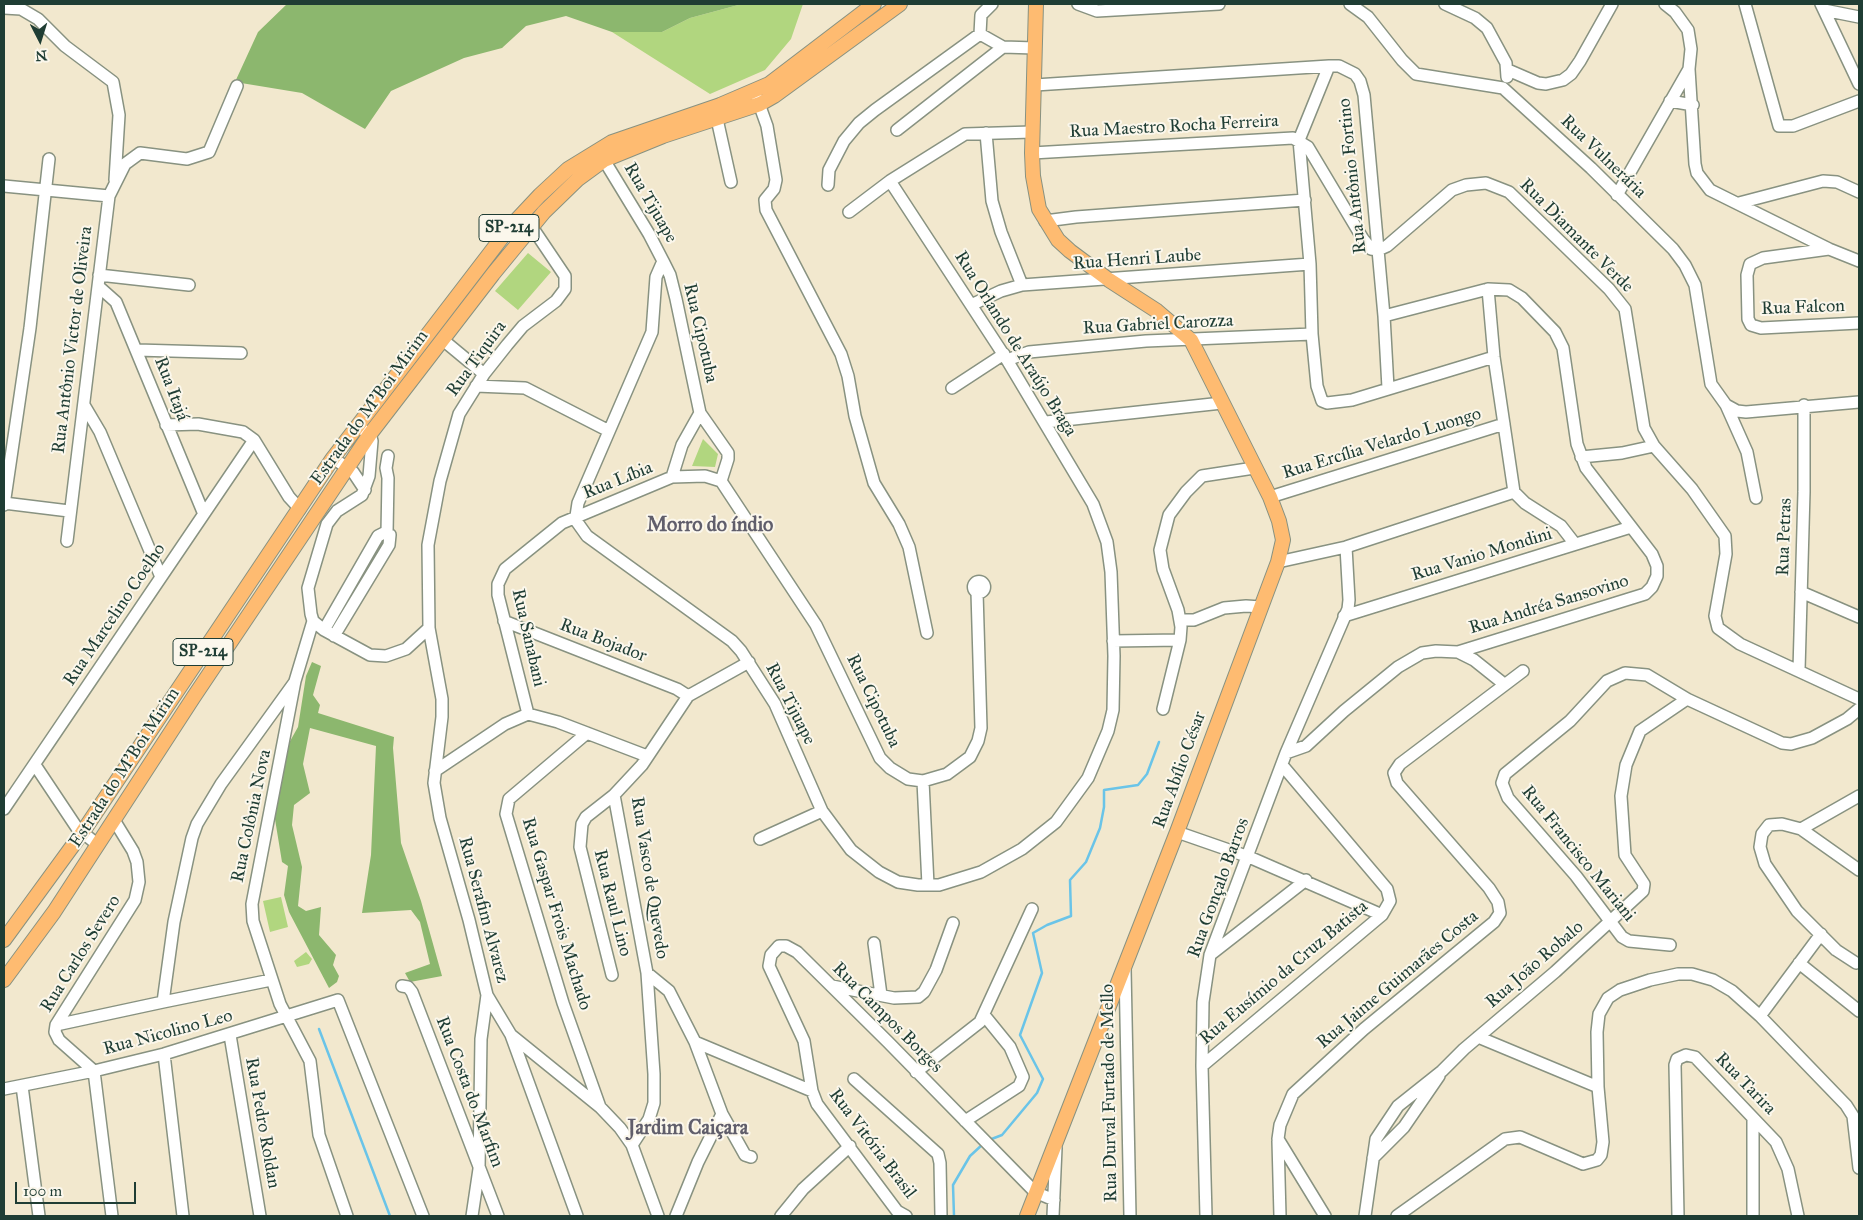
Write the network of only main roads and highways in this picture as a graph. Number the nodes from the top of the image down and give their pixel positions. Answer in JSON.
{"nodes":[{"id":1,"x":874,"y":4,"type":"edge"},
{"id":2,"x":900,"y":4,"type":"edge"},
{"id":3,"x":1036,"y":4,"type":"edge"},
{"id":4,"x":757,"y":98,"type":"junction"},
{"id":5,"x":519,"y":217,"type":"junction"},
{"id":6,"x":518,"y":243,"type":"junction"},
{"id":7,"x":450,"y":304,"type":"junction"},
{"id":8,"x":464,"y":312,"type":"junction"},
{"id":9,"x":4,"y":940,"type":"edge"},
{"id":10,"x":4,"y":977,"type":"edge"},
{"id":11,"x":1027,"y":1216,"type":"edge"}],
"edges":[{"from":1,"to":4,"type":"main road","name":"Estrada do M'Boi Mirim","number":"SP-214"},
{"from":2,"to":4,"type":"main road","name":"Estrada do M'Boi Mirim","number":"SP-214"},
{"from":3,"to":11,"type":"main road","name":"Rua Abílio César"},
{"from":4,"to":5,"type":"main road","name":"Estrada do M'Boi Mirim","number":"SP-214"},
{"from":4,"to":6,"type":"main road","name":"Estrada do M'Boi Mirim","number":"SP-214"},
{"from":5,"to":6,"type":"main road"},
{"from":5,"to":7,"type":"main road","name":"Estrada do M'Boi Mirim","number":"SP-214"},
{"from":6,"to":8,"type":"main road","name":"Estrada do M'Boi Mirim","number":"SP-214"},
{"from":7,"to":8,"type":"main road"},
{"from":7,"to":9,"type":"main road","name":"Estrada do M'Boi Mirim","number":"SP-214"},
{"from":8,"to":10,"type":"main road","name":"Estrada do M'Boi Mirim","number":"SP-214"}]}
